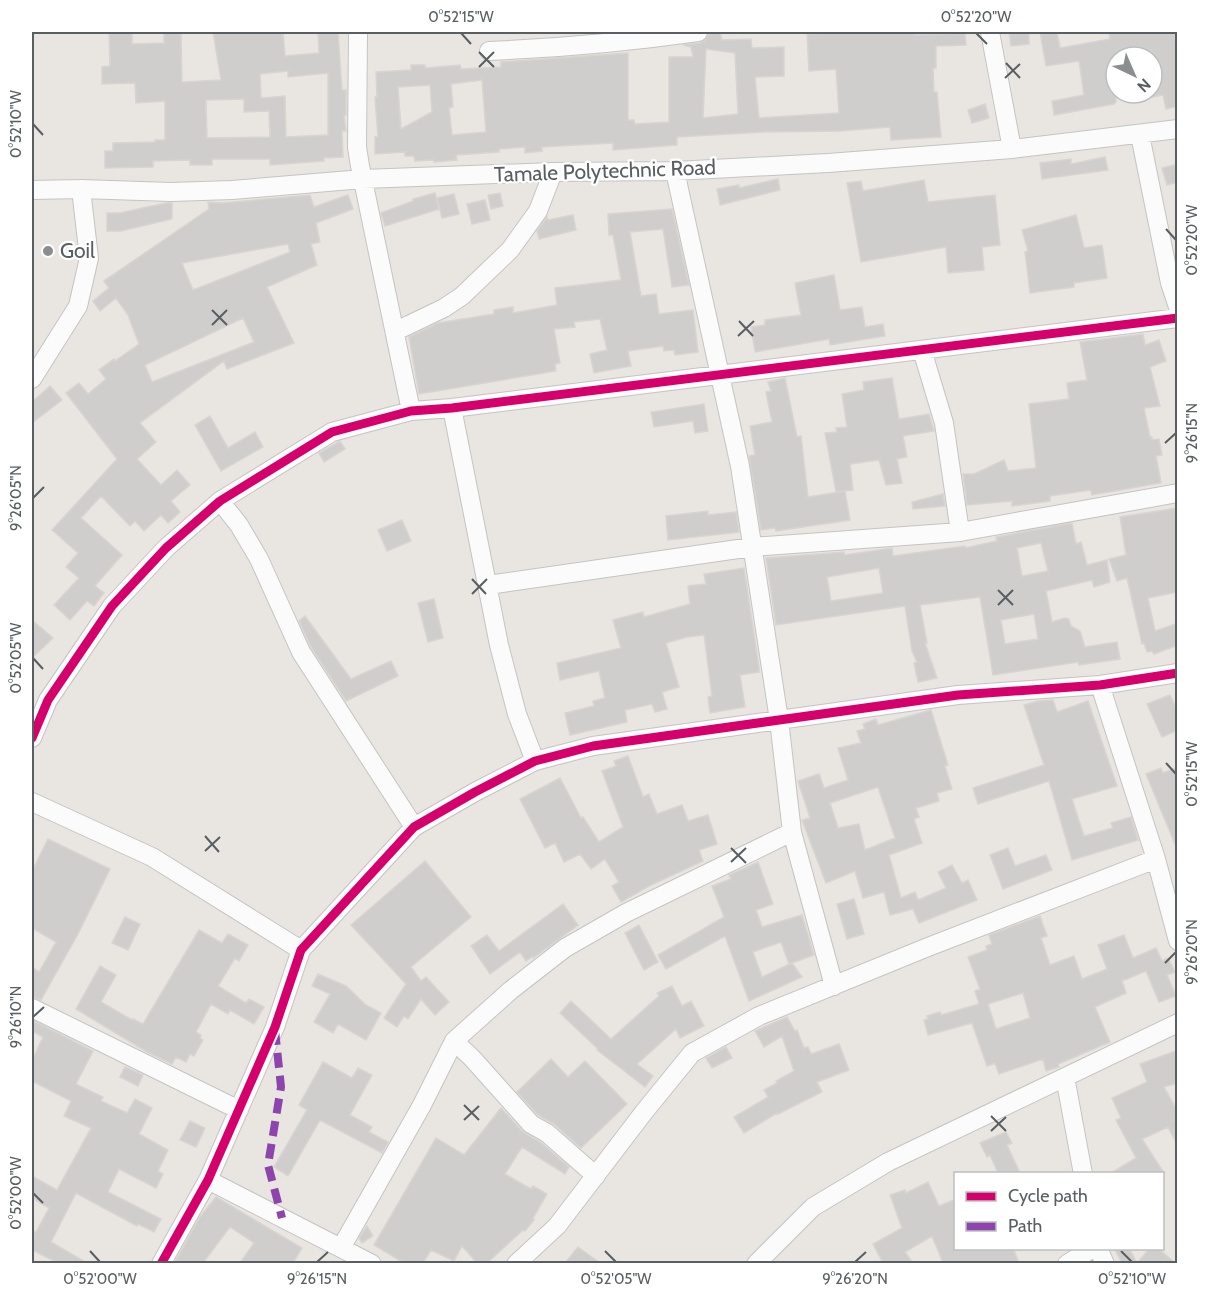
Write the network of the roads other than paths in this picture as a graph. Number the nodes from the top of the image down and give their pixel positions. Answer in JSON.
{"nodes":[{"id":1,"x":358,"y":32,"type":"edge"},
{"id":2,"x":698,"y":32,"type":"edge"},
{"id":3,"x":990,"y":32,"type":"edge"},
{"id":4,"x":489,"y":51,"type":"dead end"},
{"id":5,"x":1178,"y":129,"type":"edge"},
{"id":6,"x":1140,"y":135,"type":"junction"},
{"id":7,"x":1012,"y":149,"type":"junction"},
{"id":8,"x":675,"y":171,"type":"junction"},
{"id":9,"x":553,"y":172,"type":"junction"},
{"id":10,"x":363,"y":178,"type":"junction"},
{"id":11,"x":81,"y":189,"type":"junction"},
{"id":12,"x":32,"y":190,"type":"edge"},
{"id":13,"x":1178,"y":307,"type":"edge"},
{"id":14,"x":1178,"y":318,"type":"edge"},
{"id":15,"x":396,"y":331,"type":"junction"},
{"id":16,"x":922,"y":351,"type":"junction"},
{"id":17,"x":722,"y":375,"type":"junction"},
{"id":18,"x":32,"y":379,"type":"edge"},
{"id":19,"x":452,"y":408,"type":"junction"},
{"id":20,"x":411,"y":411,"type":"junction"},
{"id":21,"x":1178,"y":493,"type":"edge"},
{"id":22,"x":220,"y":501,"type":"junction"},
{"id":23,"x":960,"y":532,"type":"junction"},
{"id":24,"x":752,"y":547,"type":"junction"},
{"id":25,"x":488,"y":585,"type":"junction"},
{"id":26,"x":1178,"y":673,"type":"edge"},
{"id":27,"x":1100,"y":684,"type":"junction"},
{"id":28,"x":779,"y":720,"type":"junction"},
{"id":29,"x":32,"y":738,"type":"edge"},
{"id":30,"x":535,"y":761,"type":"junction"},
{"id":31,"x":32,"y":802,"type":"edge"},
{"id":32,"x":414,"y":828,"type":"junction"},
{"id":33,"x":792,"y":832,"type":"junction"},
{"id":34,"x":1156,"y":859,"type":"junction"},
{"id":35,"x":1178,"y":941,"type":"edge"},
{"id":36,"x":301,"y":950,"type":"junction"},
{"id":37,"x":834,"y":986,"type":"junction"},
{"id":38,"x":32,"y":1008,"type":"edge"},
{"id":39,"x":1178,"y":1023,"type":"edge"},
{"id":40,"x":454,"y":1041,"type":"junction"},
{"id":41,"x":1065,"y":1077,"type":"junction"},
{"id":42,"x":239,"y":1110,"type":"junction"},
{"id":43,"x":1083,"y":1172,"type":"edge"},
{"id":44,"x":596,"y":1176,"type":"junction"},
{"id":45,"x":208,"y":1180,"type":"junction"},
{"id":46,"x":341,"y":1248,"type":"junction"},
{"id":47,"x":1090,"y":1250,"type":"edge"},
{"id":48,"x":161,"y":1263,"type":"edge"},
{"id":49,"x":372,"y":1263,"type":"edge"},
{"id":50,"x":516,"y":1263,"type":"edge"},
{"id":51,"x":756,"y":1263,"type":"edge"},
{"id":52,"x":1067,"y":1263,"type":"edge"}],
"edges":[{"from":1,"to":10,"type":"street"},
{"from":2,"to":4,"type":"street"},
{"from":3,"to":7,"type":"street"},
{"from":5,"to":6,"type":"street","name":"Tamale Polytechnic Road"},
{"from":6,"to":7,"type":"street","name":"Tamale Polytechnic Road"},
{"from":6,"to":13,"type":"street"},
{"from":7,"to":8,"type":"street","name":"Tamale Polytechnic Road"},
{"from":8,"to":9,"type":"street","name":"Tamale Polytechnic Road"},
{"from":8,"to":17,"type":"street"},
{"from":9,"to":10,"type":"street","name":"Tamale Polytechnic Road"},
{"from":9,"to":15,"type":"street"},
{"from":10,"to":11,"type":"street","name":"Tamale Polytechnic Road"},
{"from":10,"to":15,"type":"street"},
{"from":11,"to":12,"type":"street","name":"Tamale Polytechnic Road"},
{"from":11,"to":18,"type":"street"},
{"from":14,"to":16,"type":"street"},
{"from":15,"to":20,"type":"street"},
{"from":16,"to":17,"type":"street"},
{"from":16,"to":23,"type":"street"},
{"from":17,"to":19,"type":"street"},
{"from":17,"to":24,"type":"street"},
{"from":19,"to":20,"type":"street"},
{"from":19,"to":25,"type":"street"},
{"from":20,"to":22,"type":"street"},
{"from":21,"to":23,"type":"street"},
{"from":22,"to":29,"type":"street"},
{"from":22,"to":32,"type":"street"},
{"from":23,"to":24,"type":"street"},
{"from":24,"to":25,"type":"street"},
{"from":24,"to":28,"type":"street"},
{"from":25,"to":30,"type":"street"},
{"from":26,"to":27,"type":"street"},
{"from":27,"to":28,"type":"street"},
{"from":27,"to":34,"type":"street"},
{"from":28,"to":30,"type":"street"},
{"from":28,"to":33,"type":"street"},
{"from":30,"to":32,"type":"street"},
{"from":31,"to":36,"type":"street"},
{"from":32,"to":36,"type":"street"},
{"from":33,"to":37,"type":"street"},
{"from":33,"to":40,"type":"street"},
{"from":34,"to":35,"type":"street"},
{"from":34,"to":37,"type":"street"},
{"from":36,"to":42,"type":"street"},
{"from":37,"to":44,"type":"street"},
{"from":38,"to":42,"type":"street"},
{"from":39,"to":41,"type":"street"},
{"from":40,"to":44,"type":"street"},
{"from":40,"to":46,"type":"street"},
{"from":41,"to":43,"type":"street"},
{"from":41,"to":51,"type":"street"},
{"from":42,"to":45,"type":"street"},
{"from":44,"to":50,"type":"street"},
{"from":45,"to":46,"type":"street"},
{"from":45,"to":48,"type":"street"},
{"from":46,"to":49,"type":"street"},
{"from":47,"to":52,"type":"street"}]}
